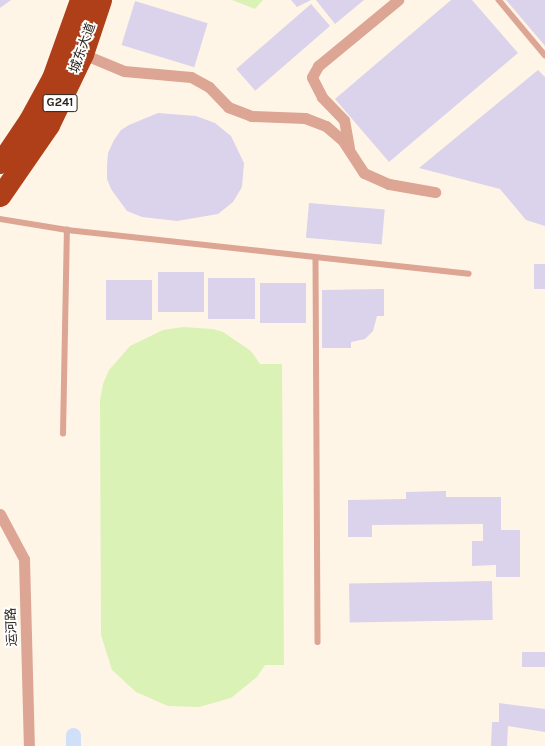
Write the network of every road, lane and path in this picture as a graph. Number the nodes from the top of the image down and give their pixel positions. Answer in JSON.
{"nodes":[{"id":1,"x":80,"y":0,"type":"edge"},
{"id":2,"x":100,"y":0,"type":"edge"},
{"id":3,"x":398,"y":0,"type":"edge"},
{"id":4,"x":499,"y":0,"type":"edge"},
{"id":5,"x":83,"y":54,"type":"junction"},
{"id":6,"x":545,"y":55,"type":"edge"},
{"id":7,"x":349,"y":151,"type":"junction"},
{"id":8,"x":0,"y":163,"type":"edge"},
{"id":9,"x":435,"y":192,"type":"dead end"},
{"id":10,"x":0,"y":196,"type":"edge"},
{"id":11,"x":0,"y":219,"type":"edge"},
{"id":12,"x":67,"y":230,"type":"junction"},
{"id":13,"x":316,"y":258,"type":"junction"},
{"id":14,"x":469,"y":274,"type":"dead end"},
{"id":15,"x":63,"y":434,"type":"dead end"},
{"id":16,"x":0,"y":514,"type":"edge"},
{"id":17,"x":318,"y":642,"type":"dead end"},
{"id":18,"x":29,"y":746,"type":"edge"}],
"edges":[{"from":1,"to":8,"type":"highway","name":"城东大道","number":"G241"},
{"from":2,"to":5,"type":"highway","name":"城东大道","number":"G241"},
{"from":3,"to":7,"type":"street"},
{"from":4,"to":6,"type":"lane"},
{"from":5,"to":7,"type":"street"},
{"from":5,"to":10,"type":"highway","name":"城东大道","number":"G241"},
{"from":7,"to":9,"type":"street"},
{"from":11,"to":12,"type":"lane"},
{"from":12,"to":13,"type":"lane"},
{"from":12,"to":15,"type":"lane"},
{"from":13,"to":14,"type":"lane"},
{"from":13,"to":17,"type":"lane"},
{"from":16,"to":18,"type":"street","name":"运河路"}]}
